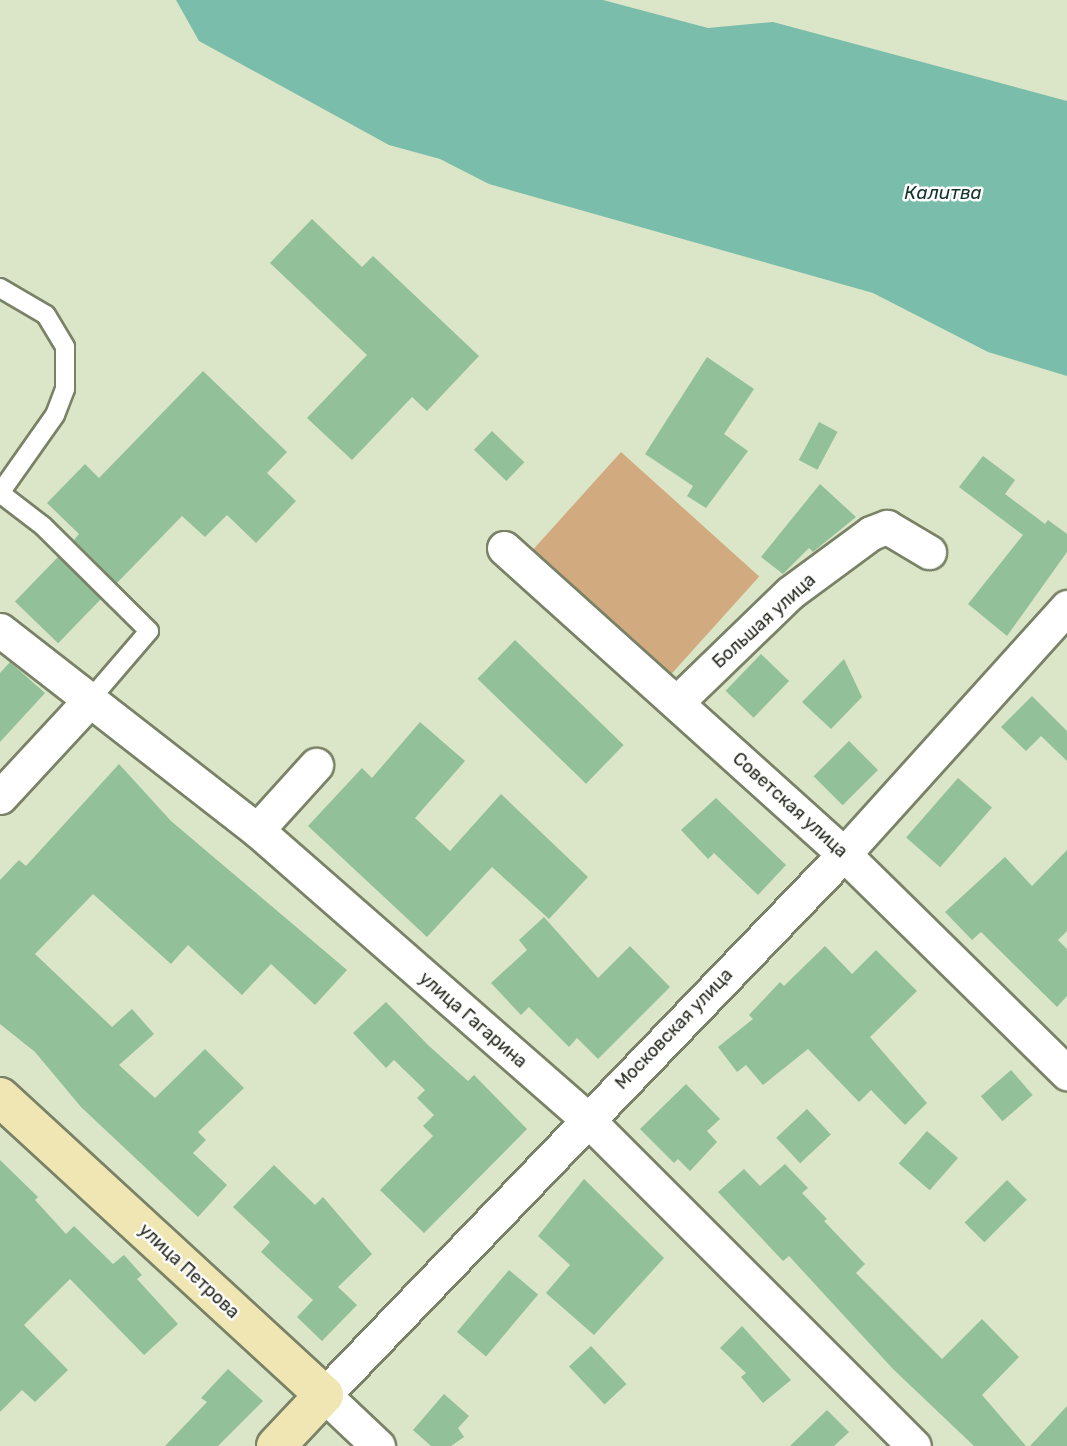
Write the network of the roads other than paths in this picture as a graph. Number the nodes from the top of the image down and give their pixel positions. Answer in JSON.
{"nodes":[{"id":1,"x":0,"y":288,"type":"edge"},
{"id":2,"x":0,"y":494,"type":"edge"},
{"id":3,"x":504,"y":548,"type":"dead end"},
{"id":4,"x":929,"y":552,"type":"dead end"},
{"id":5,"x":1067,"y":607,"type":"edge"},
{"id":6,"x":0,"y":631,"type":"edge"},
{"id":7,"x":88,"y":702,"type":"junction"},
{"id":8,"x":677,"y":702,"type":"junction"},
{"id":9,"x":316,"y":765,"type":"dead end"},
{"id":10,"x":0,"y":797,"type":"edge"},
{"id":11,"x":257,"y":830,"type":"junction"},
{"id":12,"x":844,"y":854,"type":"junction"},
{"id":13,"x":1067,"y":1073,"type":"edge"},
{"id":14,"x":0,"y":1097,"type":"edge"},
{"id":15,"x":587,"y":1119,"type":"junction"},
{"id":16,"x":324,"y":1395,"type":"junction"},
{"id":17,"x":276,"y":1446,"type":"edge"},
{"id":18,"x":378,"y":1446,"type":"edge"},
{"id":19,"x":914,"y":1446,"type":"edge"}],
"edges":[{"from":1,"to":2,"type":"lane"},
{"from":2,"to":7,"type":"lane"},
{"from":3,"to":8,"type":"street","name":"Советская улица"},
{"from":4,"to":8,"type":"street","name":"Большая улица"},
{"from":5,"to":12,"type":"street","name":"Московская улица"},
{"from":6,"to":7,"type":"street","name":"улица Гагарина"},
{"from":7,"to":10,"type":"street"},
{"from":7,"to":11,"type":"street","name":"улица Гагарина"},
{"from":8,"to":12,"type":"street","name":"Советская улица"},
{"from":9,"to":11,"type":"street"},
{"from":11,"to":15,"type":"street","name":"улица Гагарина"},
{"from":12,"to":13,"type":"street","name":"Советская улица"},
{"from":12,"to":15,"type":"street","name":"Московская улица"},
{"from":14,"to":16,"type":"street","name":"улица Петрова"},
{"from":15,"to":16,"type":"street","name":"Московская улица"},
{"from":15,"to":19,"type":"street","name":"улица Гагарина"},
{"from":16,"to":17,"type":"street","name":"Московская улица"},
{"from":16,"to":18,"type":"street","name":"улица Петрова"}]}
